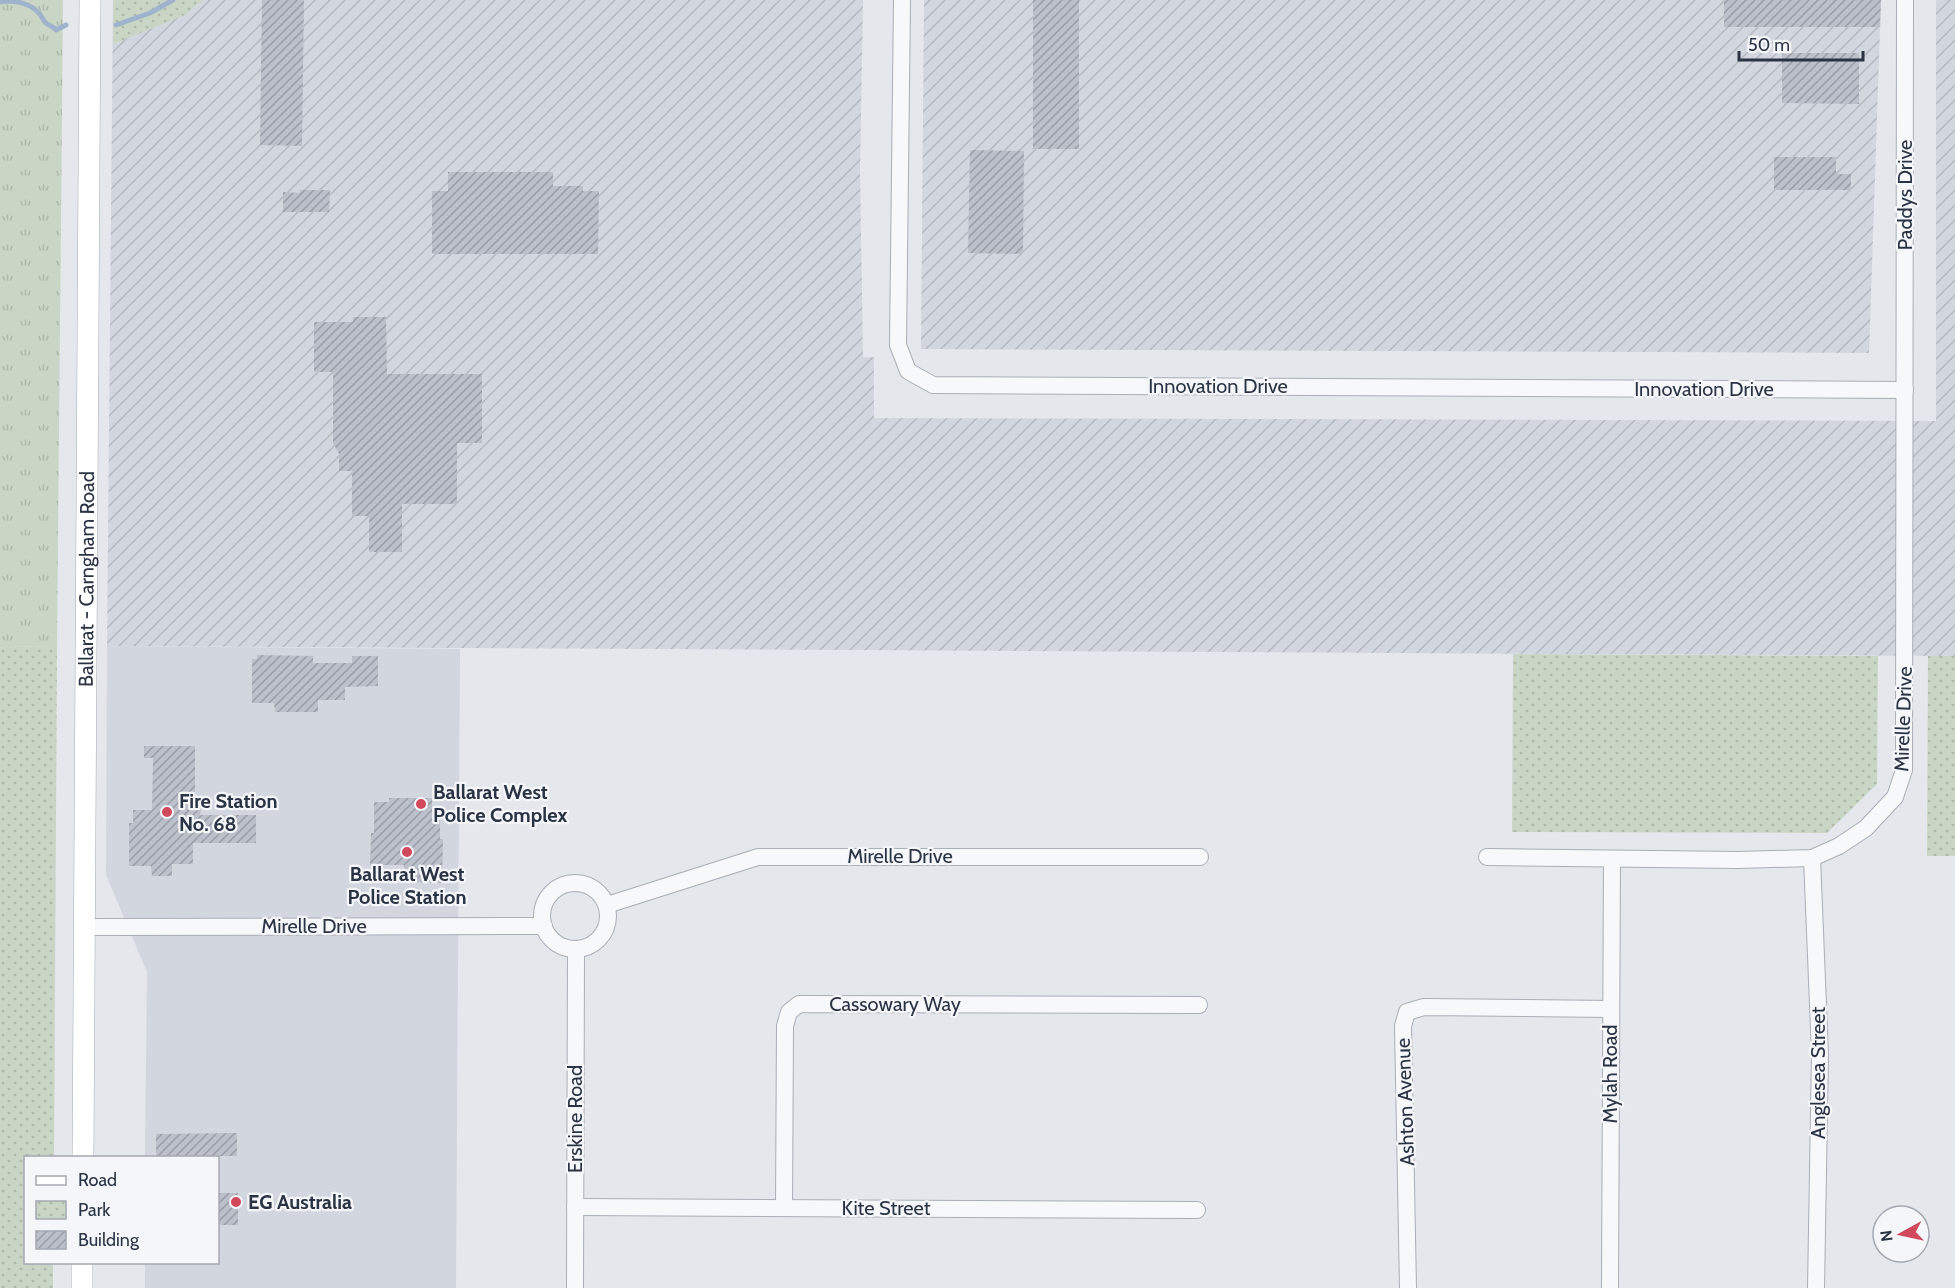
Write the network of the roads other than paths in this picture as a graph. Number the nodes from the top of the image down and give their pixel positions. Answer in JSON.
{"nodes":[{"id":1,"x":90,"y":0,"type":"edge"},
{"id":2,"x":902,"y":0,"type":"edge"},
{"id":3,"x":1905,"y":0,"type":"edge"},
{"id":4,"x":1905,"y":390,"type":"junction"},
{"id":5,"x":1487,"y":856,"type":"dead end"},
{"id":6,"x":1200,"y":857,"type":"dead end"},
{"id":7,"x":1812,"y":858,"type":"junction"},
{"id":8,"x":1612,"y":859,"type":"junction"},
{"id":9,"x":607,"y":905,"type":"junction"},
{"id":10,"x":544,"y":926,"type":"junction"},
{"id":11,"x":85,"y":927,"type":"junction"},
{"id":12,"x":576,"y":949,"type":"junction"},
{"id":13,"x":1199,"y":1005,"type":"dead end"},
{"id":14,"x":1611,"y":1009,"type":"junction"},
{"id":15,"x":83,"y":1156,"type":"edge"},
{"id":16,"x":575,"y":1207,"type":"junction"},
{"id":17,"x":784,"y":1208,"type":"junction"},
{"id":18,"x":1197,"y":1210,"type":"dead end"},
{"id":19,"x":82,"y":1264,"type":"edge"},
{"id":20,"x":82,"y":1288,"type":"edge"},
{"id":21,"x":575,"y":1288,"type":"edge"},
{"id":22,"x":1408,"y":1288,"type":"edge"},
{"id":23,"x":1610,"y":1288,"type":"edge"},
{"id":24,"x":1816,"y":1288,"type":"edge"}],
"edges":[{"from":1,"to":11,"type":"main road","name":"Ballarat - Carngham Road"},
{"from":2,"to":4,"type":"street","name":"Innovation Drive"},
{"from":3,"to":4,"type":"street","name":"Paddys Drive"},
{"from":4,"to":7,"type":"street","name":"Mirelle Drive"},
{"from":5,"to":8,"type":"street","name":"Mirelle Drive"},
{"from":6,"to":9,"type":"street","name":"Mirelle Drive"},
{"from":7,"to":8,"type":"street","name":"Mirelle Drive"},
{"from":7,"to":24,"type":"street","name":"Anglesea Street"},
{"from":8,"to":14,"type":"street","name":"Mylah Road"},
{"from":9,"to":10,"type":"street"},
{"from":9,"to":12,"type":"street"},
{"from":10,"to":11,"type":"street","name":"Mirelle Drive"},
{"from":10,"to":12,"type":"street"},
{"from":11,"to":15,"type":"main road","name":"Ballarat - Carngham Road"},
{"from":12,"to":16,"type":"street","name":"Erskine Road"},
{"from":13,"to":17,"type":"street","name":"Cassowary Way"},
{"from":14,"to":22,"type":"street","name":"Ashton Avenue"},
{"from":14,"to":23,"type":"street","name":"Mylah Road"},
{"from":16,"to":17,"type":"street","name":"Kite Street"},
{"from":16,"to":21,"type":"street","name":"Erskine Road"},
{"from":17,"to":18,"type":"street","name":"Kite Street"},
{"from":19,"to":20,"type":"main road"}]}
